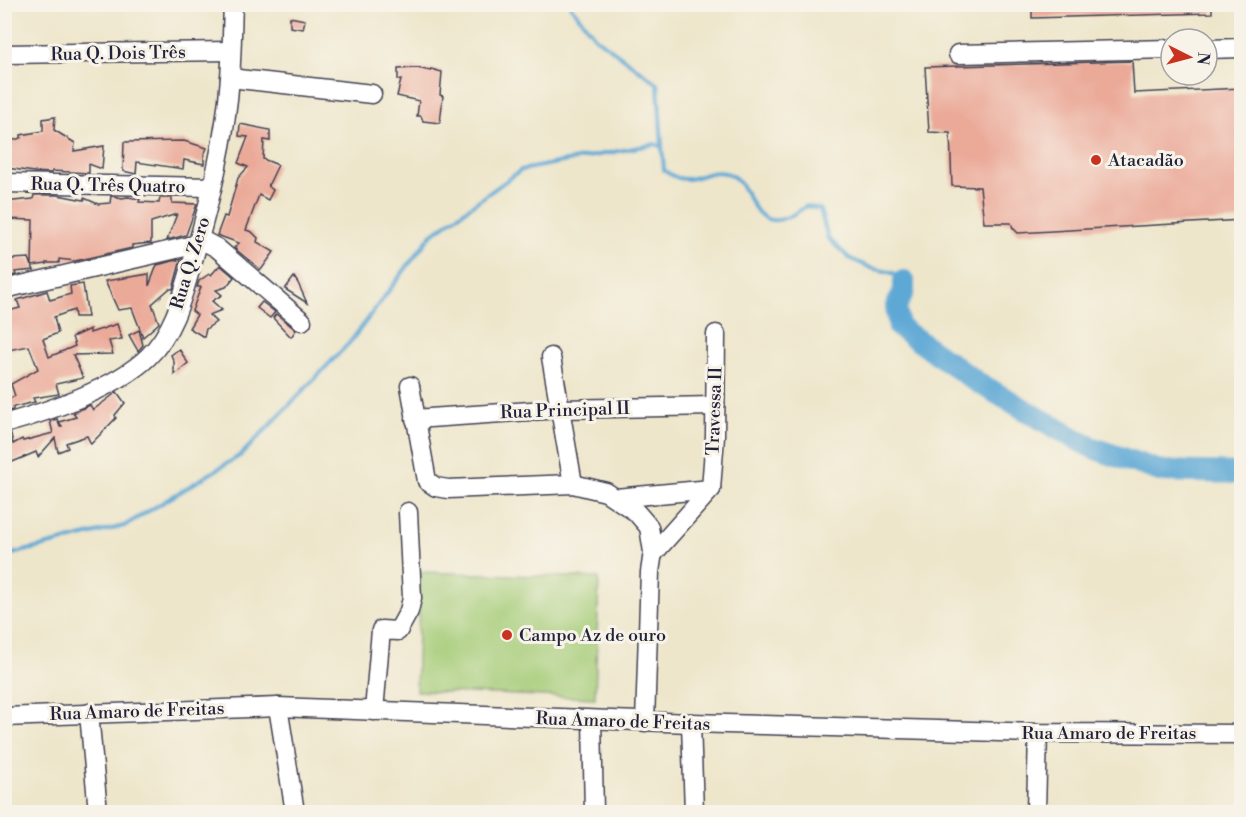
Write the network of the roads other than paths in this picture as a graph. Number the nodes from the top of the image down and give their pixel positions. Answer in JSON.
{"nodes":[{"id":1,"x":232,"y":4,"type":"edge"},
{"id":2,"x":1242,"y":48,"type":"edge"},
{"id":3,"x":1159,"y":49,"type":"edge"},
{"id":4,"x":1219,"y":49,"type":"edge"},
{"id":5,"x":231,"y":51,"type":"junction"},
{"id":6,"x":4,"y":54,"type":"edge"},
{"id":7,"x":958,"y":54,"type":"dead end"},
{"id":8,"x":230,"y":78,"type":"junction"},
{"id":9,"x":372,"y":94,"type":"dead end"},
{"id":10,"x":4,"y":183,"type":"edge"},
{"id":11,"x":211,"y":188,"type":"junction"},
{"id":12,"x":199,"y":241,"type":"junction"},
{"id":13,"x":4,"y":289,"type":"edge"},
{"id":14,"x":302,"y":321,"type":"dead end"},
{"id":15,"x":716,"y":334,"type":"dead end"},
{"id":16,"x":551,"y":357,"type":"dead end"},
{"id":17,"x":410,"y":386,"type":"dead end"},
{"id":18,"x":715,"y":405,"type":"junction"},
{"id":19,"x":560,"y":409,"type":"junction"},
{"id":20,"x":416,"y":419,"type":"junction"},
{"id":21,"x":4,"y":424,"type":"edge"},
{"id":22,"x":573,"y":484,"type":"junction"},
{"id":23,"x":711,"y":489,"type":"junction"},
{"id":24,"x":616,"y":498,"type":"junction"},
{"id":25,"x":408,"y":512,"type":"dead end"},
{"id":26,"x":652,"y":554,"type":"junction"},
{"id":27,"x":278,"y":706,"type":"junction"},
{"id":28,"x":374,"y":711,"type":"junction"},
{"id":29,"x":89,"y":713,"type":"junction"},
{"id":30,"x":4,"y":717,"type":"edge"},
{"id":31,"x":592,"y":720,"type":"junction"},
{"id":32,"x":645,"y":722,"type":"junction"},
{"id":33,"x":691,"y":723,"type":"junction"},
{"id":34,"x":1038,"y":733,"type":"junction"},
{"id":35,"x":1242,"y":734,"type":"edge"},
{"id":36,"x":98,"y":813,"type":"edge"},
{"id":37,"x":295,"y":813,"type":"edge"},
{"id":38,"x":594,"y":813,"type":"edge"},
{"id":39,"x":694,"y":813,"type":"edge"},
{"id":40,"x":1036,"y":813,"type":"edge"}],
"edges":[{"from":1,"to":5,"type":"street","name":"Rua Q. Zero"},
{"from":2,"to":4,"type":"street"},
{"from":3,"to":7,"type":"street"},
{"from":5,"to":6,"type":"street","name":"Rua Q. Dois Três"},
{"from":5,"to":8,"type":"street","name":"Rua Q. Zero"},
{"from":8,"to":9,"type":"street"},
{"from":8,"to":11,"type":"street","name":"Rua Q. Zero"},
{"from":10,"to":11,"type":"street","name":"Rua Q. Três Quatro"},
{"from":11,"to":12,"type":"street","name":"Rua Q. Zero"},
{"from":12,"to":13,"type":"street"},
{"from":12,"to":14,"type":"street"},
{"from":12,"to":21,"type":"street","name":"Rua Q. Zero"},
{"from":15,"to":18,"type":"street","name":"Travessa II"},
{"from":16,"to":19,"type":"street"},
{"from":17,"to":20,"type":"street"},
{"from":18,"to":19,"type":"street","name":"Rua Principal II"},
{"from":18,"to":23,"type":"street","name":"Travessa II"},
{"from":19,"to":20,"type":"street","name":"Rua Principal II"},
{"from":19,"to":22,"type":"street"},
{"from":20,"to":22,"type":"street"},
{"from":22,"to":24,"type":"street"},
{"from":23,"to":24,"type":"street"},
{"from":23,"to":26,"type":"street"},
{"from":24,"to":26,"type":"street"},
{"from":25,"to":28,"type":"street"},
{"from":26,"to":32,"type":"street"},
{"from":27,"to":28,"type":"street","name":"Rua Amaro de Freitas"},
{"from":27,"to":29,"type":"street","name":"Rua Amaro de Freitas"},
{"from":27,"to":37,"type":"street"},
{"from":28,"to":31,"type":"street","name":"Rua Amaro de Freitas"},
{"from":29,"to":30,"type":"street","name":"Rua Amaro de Freitas"},
{"from":29,"to":36,"type":"street"},
{"from":31,"to":32,"type":"street","name":"Rua Amaro de Freitas"},
{"from":31,"to":38,"type":"street"},
{"from":32,"to":33,"type":"street","name":"Rua Amaro de Freitas"},
{"from":33,"to":34,"type":"street","name":"Rua Amaro de Freitas"},
{"from":33,"to":39,"type":"street"},
{"from":34,"to":35,"type":"street","name":"Rua Amaro de Freitas"},
{"from":34,"to":40,"type":"street"}]}
